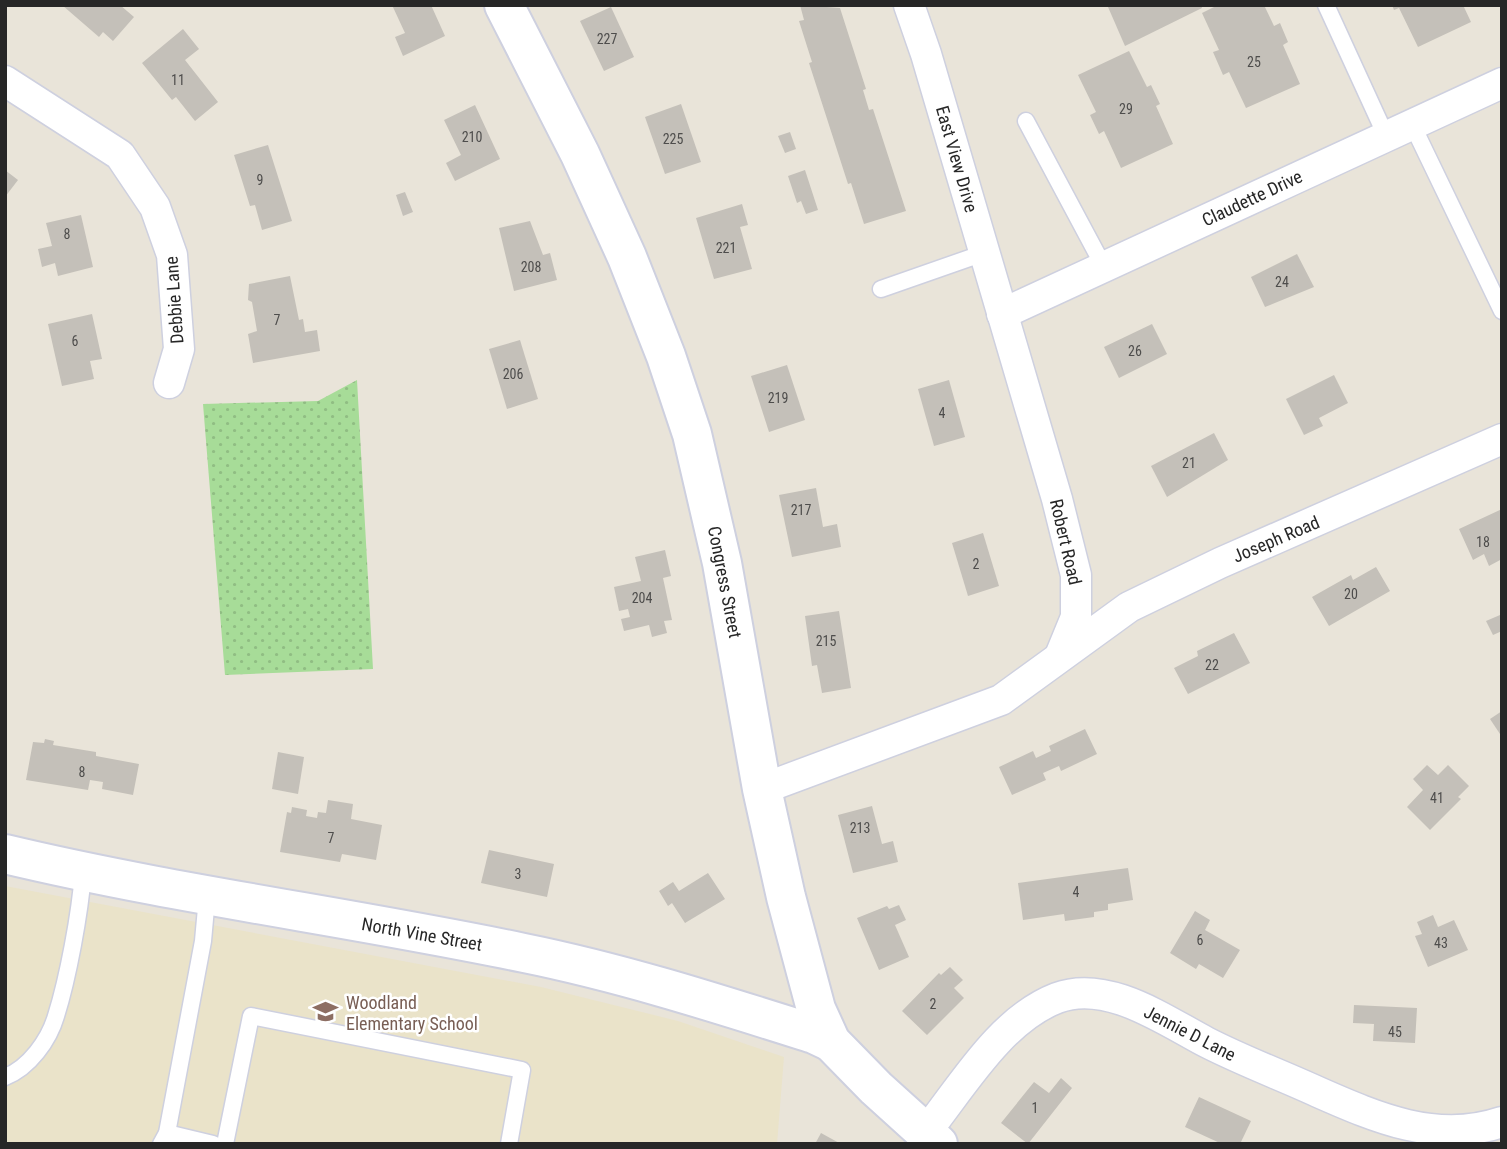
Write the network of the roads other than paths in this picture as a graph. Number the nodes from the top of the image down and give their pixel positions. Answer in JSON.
{"nodes":[{"id":1,"x":505,"y":5,"type":"edge"},
{"id":2,"x":909,"y":5,"type":"edge"},
{"id":3,"x":1326,"y":5,"type":"edge"},
{"id":4,"x":5,"y":80,"type":"edge"},
{"id":5,"x":1502,"y":83,"type":"edge"},
{"id":6,"x":1027,"y":121,"type":"dead end"},
{"id":7,"x":1399,"y":130,"type":"junction"},
{"id":8,"x":984,"y":253,"type":"junction"},
{"id":9,"x":1104,"y":267,"type":"junction"},
{"id":10,"x":881,"y":289,"type":"dead end"},
{"id":11,"x":1502,"y":312,"type":"edge"},
{"id":12,"x":1002,"y":314,"type":"junction"},
{"id":13,"x":169,"y":383,"type":"dead end"},
{"id":14,"x":1502,"y":439,"type":"edge"},
{"id":15,"x":1060,"y":656,"type":"junction"},
{"id":16,"x":762,"y":789,"type":"junction"},
{"id":17,"x":5,"y":855,"type":"edge"},
{"id":18,"x":83,"y":873,"type":"junction"},
{"id":19,"x":207,"y":897,"type":"junction"},
{"id":20,"x":831,"y":1042,"type":"junction"},
{"id":21,"x":5,"y":1077,"type":"edge"},
{"id":22,"x":1502,"y":1122,"type":"edge"},
{"id":23,"x":164,"y":1138,"type":"edge"},
{"id":24,"x":931,"y":1138,"type":"edge"},
{"id":25,"x":213,"y":1144,"type":"edge"},
{"id":26,"x":225,"y":1144,"type":"edge"},
{"id":27,"x":509,"y":1144,"type":"edge"}],
"edges":[{"from":1,"to":16,"type":"main road","name":"Congress Street"},
{"from":2,"to":8,"type":"street","name":"East View Drive"},
{"from":3,"to":7,"type":"lane"},
{"from":4,"to":13,"type":"street","name":"Debbie Lane"},
{"from":5,"to":7,"type":"street","name":"Claudette Drive"},
{"from":6,"to":9,"type":"lane"},
{"from":7,"to":9,"type":"street","name":"Claudette Drive"},
{"from":7,"to":11,"type":"lane"},
{"from":8,"to":10,"type":"lane"},
{"from":8,"to":12,"type":"street","name":"East View Drive"},
{"from":9,"to":12,"type":"street","name":"Claudette Drive"},
{"from":12,"to":15,"type":"street","name":"Robert Road"},
{"from":14,"to":15,"type":"street","name":"Joseph Road"},
{"from":15,"to":16,"type":"street"},
{"from":16,"to":20,"type":"main road","name":"Congress Street"},
{"from":17,"to":18,"type":"main road","name":"North Vine Street"},
{"from":18,"to":19,"type":"main road","name":"North Vine Street"},
{"from":18,"to":21,"type":"lane"},
{"from":19,"to":20,"type":"main road","name":"North Vine Street"},
{"from":19,"to":23,"type":"lane"},
{"from":20,"to":24,"type":"main road","name":"Congress Street"},
{"from":22,"to":24,"type":"street","name":"Jennie D Lane"},
{"from":23,"to":25,"type":"lane"},
{"from":26,"to":27,"type":"lane"}]}
